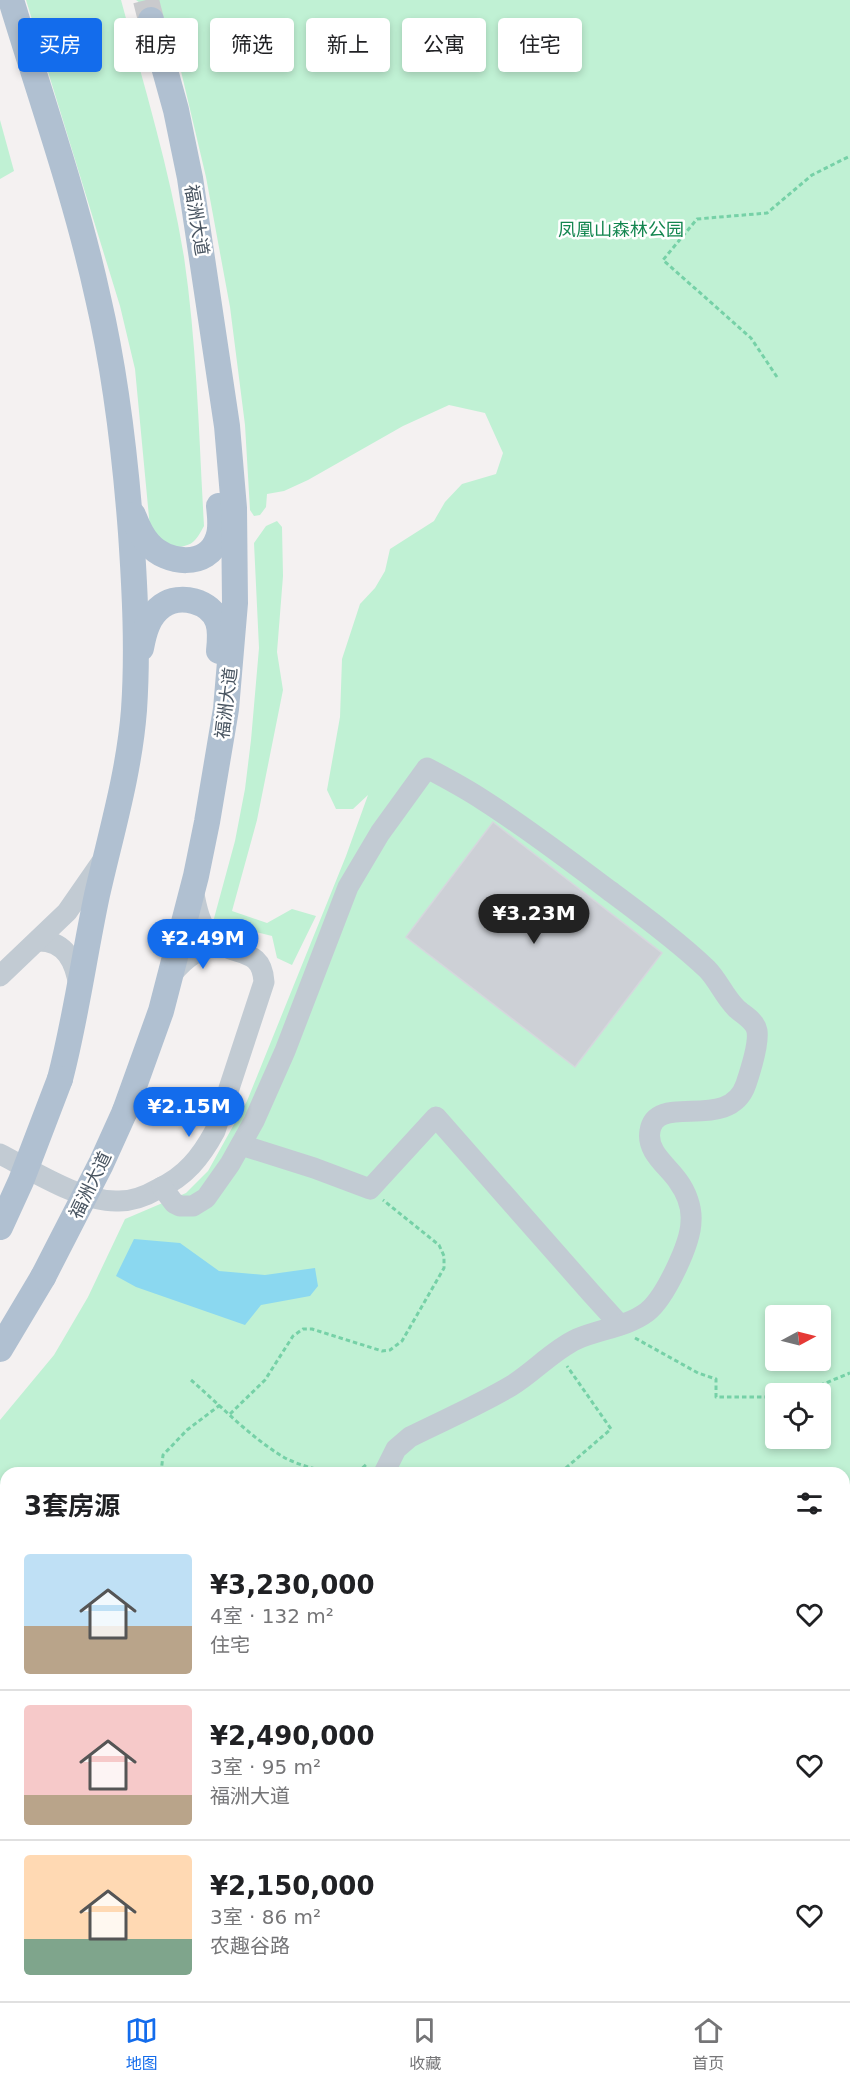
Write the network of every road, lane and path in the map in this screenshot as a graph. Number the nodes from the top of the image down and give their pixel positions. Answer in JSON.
{"nodes":[{"id":1,"x":11,"y":0,"type":"edge"},
{"id":2,"x":166,"y":72,"type":"edge"},
{"id":3,"x":850,"y":156,"type":"edge"},
{"id":4,"x":207,"y":282,"type":"junction"},
{"id":5,"x":777,"y":377,"type":"dead end"},
{"id":6,"x":129,"y":507,"type":"junction"},
{"id":7,"x":135,"y":676,"type":"junction"},
{"id":8,"x":217,"y":768,"type":"junction"},
{"id":9,"x":109,"y":850,"type":"junction"},
{"id":10,"x":193,"y":889,"type":"junction"},
{"id":11,"x":39,"y":941,"type":"junction"},
{"id":12,"x":221,"y":945,"type":"junction"},
{"id":13,"x":172,"y":974,"type":"junction"},
{"id":14,"x":0,"y":976,"type":"edge"},
{"id":15,"x":79,"y":990,"type":"junction"},
{"id":16,"x":241,"y":1145,"type":"junction"},
{"id":17,"x":0,"y":1154,"type":"edge"},
{"id":18,"x":162,"y":1188,"type":"junction"},
{"id":19,"x":370,"y":1189,"type":"junction"},
{"id":20,"x":0,"y":1227,"type":"edge"},
{"id":21,"x":620,"y":1325,"type":"junction"},
{"id":22,"x":0,"y":1349,"type":"edge"},
{"id":23,"x":557,"y":1352,"type":"junction"},
{"id":24,"x":850,"y":1373,"type":"edge"},
{"id":25,"x":191,"y":1380,"type":"dead end"},
{"id":26,"x":826,"y":1383,"type":"edge"},
{"id":27,"x":765,"y":1397,"type":"edge"},
{"id":28,"x":220,"y":1405,"type":"junction"},
{"id":29,"x":230,"y":1414,"type":"junction"},
{"id":30,"x":162,"y":1467,"type":"edge"},
{"id":31,"x":309,"y":1467,"type":"edge"},
{"id":32,"x":387,"y":1467,"type":"edge"},
{"id":33,"x":567,"y":1467,"type":"edge"}],
"edges":[{"from":1,"to":6,"type":"main road"},
{"from":2,"to":4,"type":"main road","name":"福洲大道"},
{"from":3,"to":5,"type":"path"},
{"from":4,"to":6,"type":"main road"},
{"from":4,"to":8,"type":"main road","name":"福洲大道"},
{"from":6,"to":7,"type":"main road"},
{"from":7,"to":8,"type":"main road"},
{"from":7,"to":9,"type":"main road"},
{"from":8,"to":10,"type":"main road","name":"福洲大道"},
{"from":9,"to":11,"type":"street"},
{"from":9,"to":15,"type":"main road"},
{"from":10,"to":12,"type":"street"},
{"from":10,"to":13,"type":"main road","name":"福洲大道"},
{"from":11,"to":14,"type":"street"},
{"from":11,"to":15,"type":"street"},
{"from":12,"to":13,"type":"street"},
{"from":12,"to":18,"type":"street"},
{"from":13,"to":22,"type":"main road","name":"福洲大道","bridge":true},
{"from":15,"to":20,"type":"main road","bridge":true},
{"from":16,"to":18,"type":"street"},
{"from":16,"to":19,"type":"street"},
{"from":16,"to":21,"type":"street"},
{"from":17,"to":18,"type":"street"},
{"from":19,"to":21,"type":"street"},
{"from":19,"to":29,"type":"path"},
{"from":21,"to":23,"type":"street"},
{"from":21,"to":27,"type":"path"},
{"from":23,"to":32,"type":"street"},
{"from":23,"to":33,"type":"path"},
{"from":24,"to":26,"type":"path"},
{"from":25,"to":28,"type":"path"},
{"from":28,"to":29,"type":"path"},
{"from":28,"to":30,"type":"path"},
{"from":29,"to":31,"type":"path"}]}
